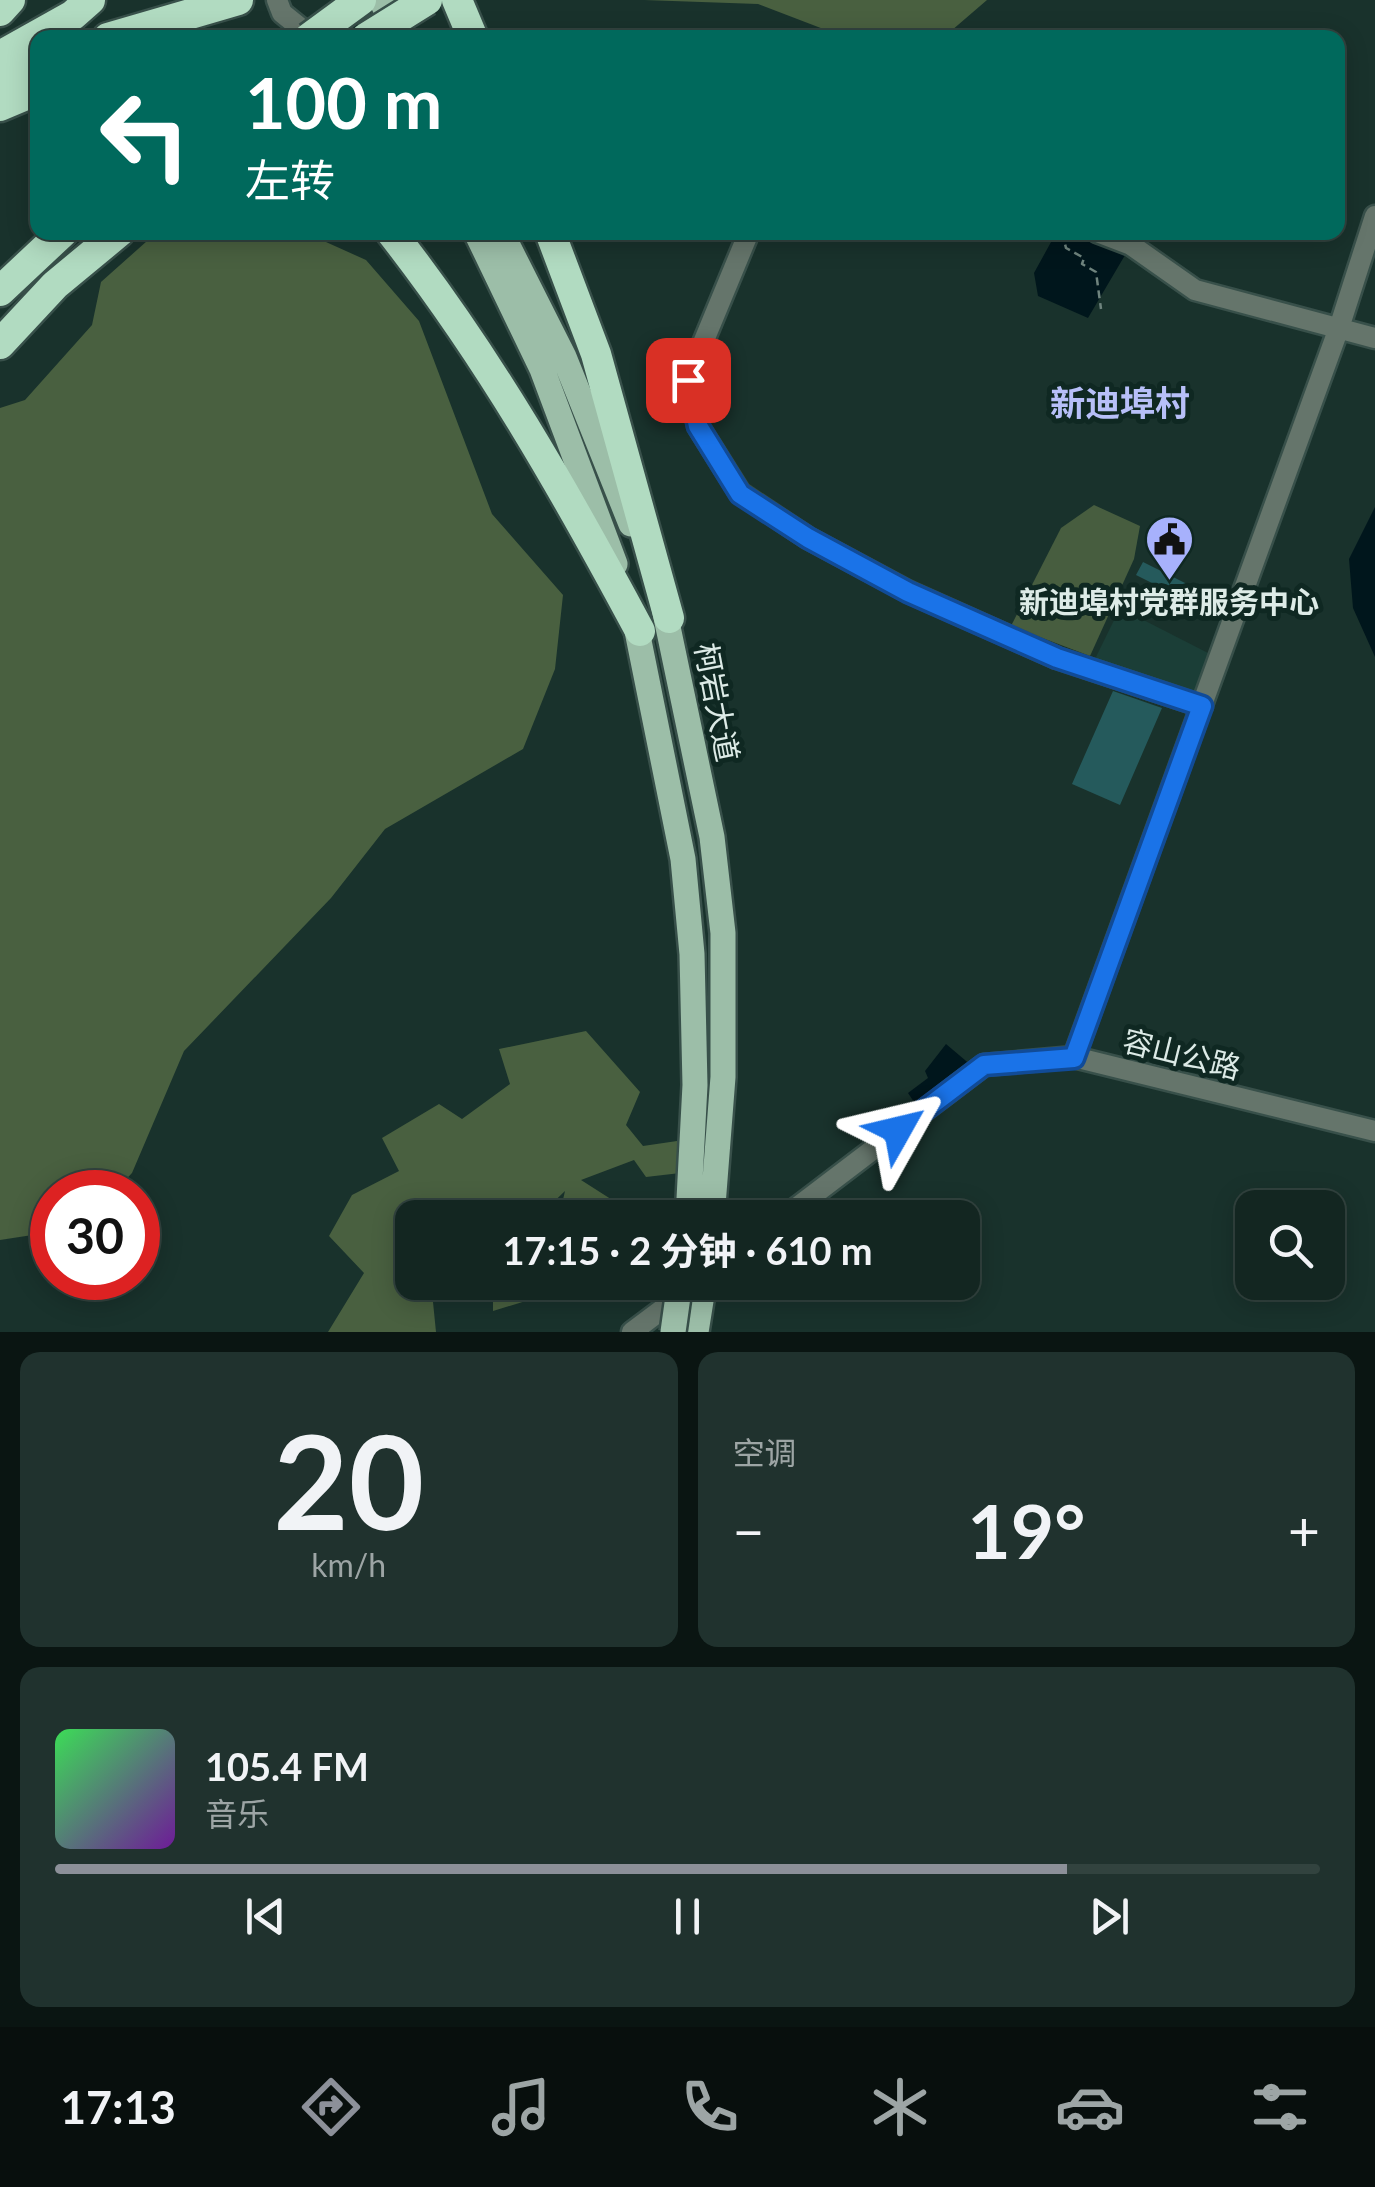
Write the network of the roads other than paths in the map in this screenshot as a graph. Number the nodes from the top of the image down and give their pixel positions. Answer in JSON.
{"nodes":[{"id":1,"x":10,"y":0,"type":"edge"},
{"id":2,"x":90,"y":0,"type":"edge"},
{"id":3,"x":238,"y":0,"type":"edge"},
{"id":4,"x":277,"y":0,"type":"edge"},
{"id":5,"x":359,"y":0,"type":"edge"},
{"id":6,"x":381,"y":0,"type":"edge"},
{"id":7,"x":427,"y":0,"type":"edge"},
{"id":8,"x":456,"y":0,"type":"edge"},
{"id":9,"x":0,"y":11,"type":"edge"},
{"id":10,"x":46,"y":30,"type":"edge"},
{"id":11,"x":133,"y":30,"type":"edge"},
{"id":12,"x":301,"y":30,"type":"edge"},
{"id":13,"x":321,"y":30,"type":"edge"},
{"id":14,"x":373,"y":30,"type":"edge"},
{"id":15,"x":379,"y":30,"type":"edge"},
{"id":16,"x":396,"y":30,"type":"edge"},
{"id":17,"x":469,"y":30,"type":"edge"},
{"id":18,"x":30,"y":39,"type":"edge"},
{"id":19,"x":0,"y":56,"type":"edge"},
{"id":20,"x":30,"y":68,"type":"edge"},
{"id":21,"x":0,"y":81,"type":"edge"},
{"id":22,"x":30,"y":93,"type":"edge"},
{"id":23,"x":0,"y":106,"type":"edge"},
{"id":24,"x":1375,"y":216,"type":"edge"},
{"id":25,"x":53,"y":240,"type":"edge"},
{"id":26,"x":108,"y":240,"type":"edge"},
{"id":27,"x":397,"y":240,"type":"edge"},
{"id":28,"x":480,"y":240,"type":"edge"},
{"id":29,"x":504,"y":240,"type":"edge"},
{"id":30,"x":553,"y":240,"type":"edge"},
{"id":31,"x":746,"y":240,"type":"edge"},
{"id":32,"x":1118,"y":240,"type":"edge"},
{"id":33,"x":0,"y":292,"type":"edge"},
{"id":34,"x":1338,"y":331,"type":"junction"},
{"id":35,"x":1375,"y":338,"type":"edge"},
{"id":36,"x":0,"y":344,"type":"edge"},
{"id":37,"x":669,"y":618,"type":"junction"},
{"id":38,"x":640,"y":631,"type":"junction"},
{"id":39,"x":1202,"y":706,"type":"junction"},
{"id":40,"x":1074,"y":1058,"type":"junction"},
{"id":41,"x":1375,"y":1131,"type":"edge"},
{"id":42,"x":689,"y":1200,"type":"edge"},
{"id":43,"x":713,"y":1200,"type":"edge"},
{"id":44,"x":807,"y":1200,"type":"edge"},
{"id":45,"x":676,"y":1300,"type":"edge"},
{"id":46,"x":683,"y":1300,"type":"edge"},
{"id":47,"x":696,"y":1300,"type":"edge"},
{"id":48,"x":688,"y":1331,"type":"edge"},
{"id":49,"x":632,"y":1332,"type":"edge"}],
"edges":[{"from":1,"to":9,"type":"highway"},
{"from":2,"to":10,"type":"highway"},
{"from":3,"to":11,"type":"highway"},
{"from":4,"to":12,"type":"street"},
{"from":5,"to":13,"type":"highway","bridge":true},
{"from":5,"to":14,"type":"main road"},
{"from":6,"to":16,"type":"main road"},
{"from":7,"to":15,"type":"highway","bridge":true},
{"from":8,"to":17,"type":"highway"},
{"from":18,"to":19,"type":"highway"},
{"from":20,"to":21,"type":"highway"},
{"from":22,"to":23,"type":"highway"},
{"from":24,"to":34,"type":"street"},
{"from":25,"to":33,"type":"highway"},
{"from":26,"to":36,"type":"highway"},
{"from":27,"to":38,"type":"highway"},
{"from":28,"to":38,"type":"main road"},
{"from":29,"to":37,"type":"main road","name":"柯岩大道"},
{"from":30,"to":37,"type":"highway"},
{"from":31,"to":39,"type":"street"},
{"from":32,"to":34,"type":"street"},
{"from":34,"to":35,"type":"street"},
{"from":34,"to":39,"type":"street"},
{"from":37,"to":43,"type":"main road","name":"柯岩大道"},
{"from":38,"to":42,"type":"main road"},
{"from":39,"to":40,"type":"street"},
{"from":40,"to":41,"type":"street","name":"容山公路"},
{"from":40,"to":44,"type":"street","name":"容山公路"},
{"from":45,"to":49,"type":"street"},
{"from":46,"to":48,"type":"main road","bridge":true},
{"from":47,"to":48,"type":"main road"}]}
